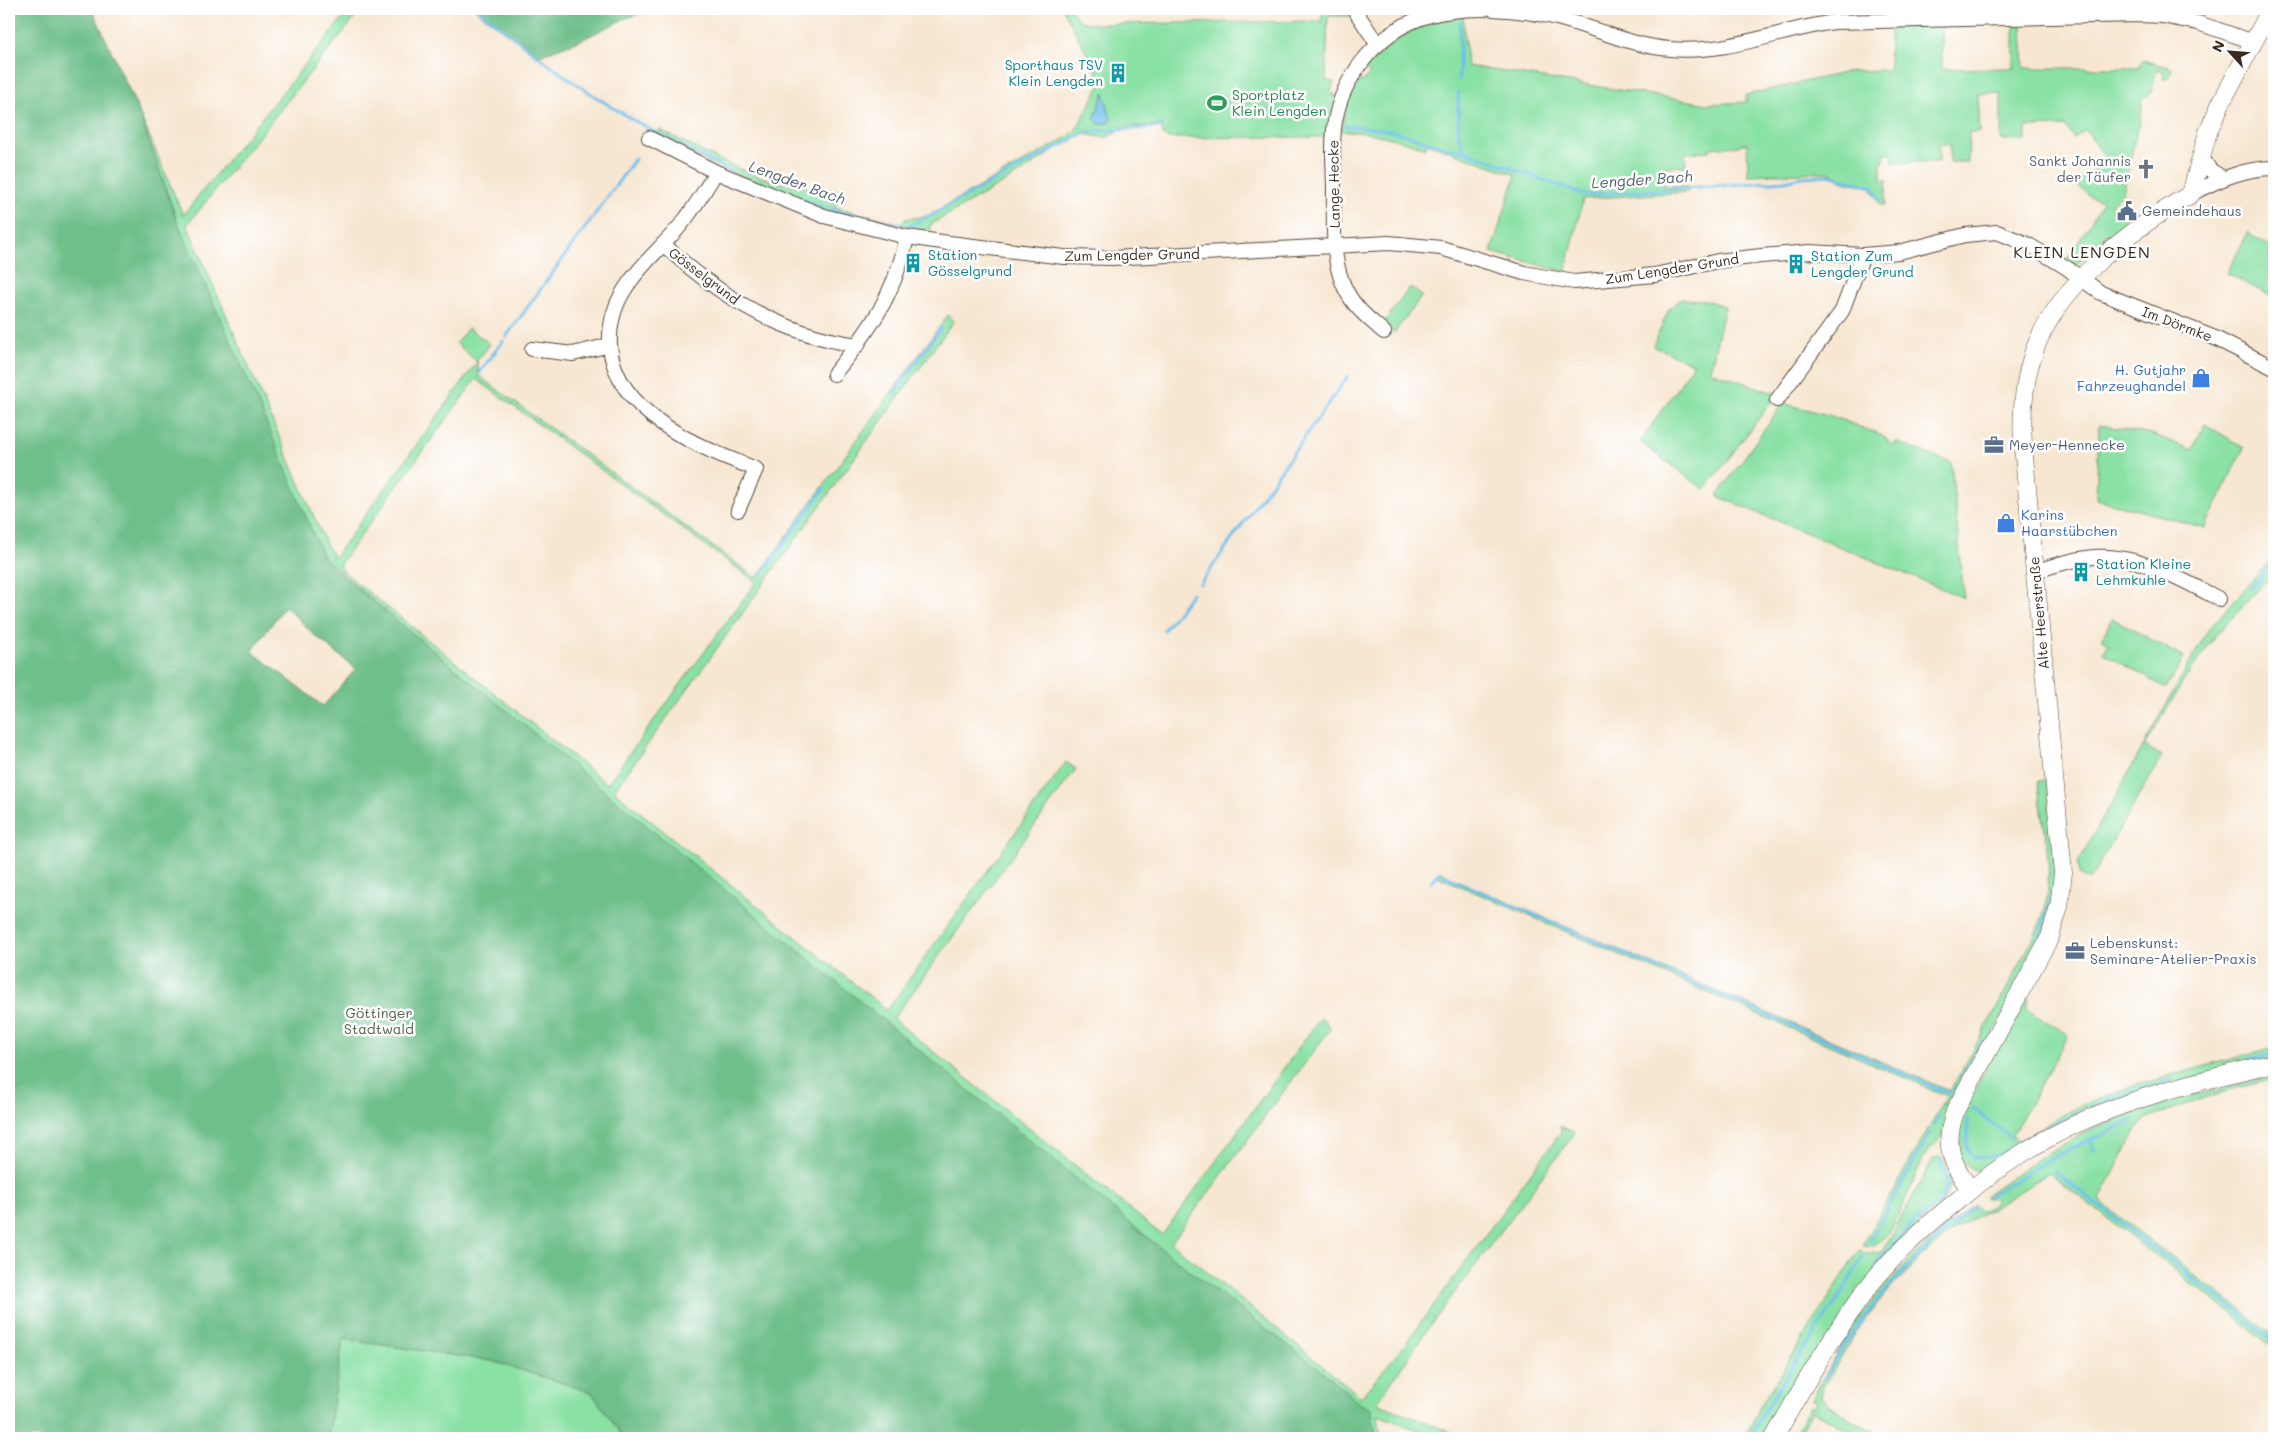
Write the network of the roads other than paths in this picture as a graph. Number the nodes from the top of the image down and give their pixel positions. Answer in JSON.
{"nodes":[{"id":1,"x":1354,"y":9,"type":"edge"},
{"id":2,"x":1484,"y":9,"type":"edge"},
{"id":3,"x":1493,"y":9,"type":"edge"},
{"id":4,"x":2271,"y":9,"type":"edge"},
{"id":5,"x":2254,"y":42,"type":"junction"},
{"id":6,"x":1378,"y":45,"type":"junction"},
{"id":7,"x":649,"y":138,"type":"dead end"},
{"id":8,"x":2200,"y":154,"type":"junction"},
{"id":9,"x":2274,"y":168,"type":"edge"},
{"id":10,"x":716,"y":172,"type":"junction"},
{"id":11,"x":2222,"y":178,"type":"junction"},
{"id":12,"x":2191,"y":194,"type":"junction"},
{"id":13,"x":907,"y":237,"type":"junction"},
{"id":14,"x":663,"y":244,"type":"junction"},
{"id":15,"x":1335,"y":246,"type":"junction"},
{"id":16,"x":1863,"y":255,"type":"junction"},
{"id":17,"x":2082,"y":280,"type":"junction"},
{"id":18,"x":1384,"y":332,"type":"dead end"},
{"id":19,"x":610,"y":345,"type":"junction"},
{"id":20,"x":858,"y":345,"type":"junction"},
{"id":21,"x":532,"y":349,"type":"dead end"},
{"id":22,"x":2274,"y":368,"type":"edge"},
{"id":23,"x":834,"y":374,"type":"dead end"},
{"id":24,"x":1777,"y":400,"type":"dead end"},
{"id":25,"x":738,"y":510,"type":"dead end"},
{"id":26,"x":2035,"y":571,"type":"junction"},
{"id":27,"x":2219,"y":599,"type":"dead end"},
{"id":28,"x":2274,"y":1063,"type":"edge"},
{"id":29,"x":1970,"y":1190,"type":"junction"},
{"id":30,"x":1774,"y":1438,"type":"edge"}],
"edges":[{"from":1,"to":6,"type":"street"},
{"from":2,"to":6,"type":"street","name":"Lange Hecke"},
{"from":3,"to":5,"type":"street"},
{"from":4,"to":5,"type":"main road"},
{"from":5,"to":8,"type":"main road"},
{"from":6,"to":15,"type":"street","name":"Lange Hecke"},
{"from":7,"to":10,"type":"street","name":"Zum Lengder Grund"},
{"from":8,"to":11,"type":"street"},
{"from":8,"to":12,"type":"main road"},
{"from":9,"to":11,"type":"street","name":"Alte Heerstraße"},
{"from":10,"to":13,"type":"street","name":"Zum Lengder Grund"},
{"from":10,"to":14,"type":"street"},
{"from":11,"to":12,"type":"street","name":"Alte Heerstraße"},
{"from":12,"to":17,"type":"main road","name":"Alte Heerstraße"},
{"from":13,"to":15,"type":"street","name":"Zum Lengder Grund"},
{"from":13,"to":20,"type":"street"},
{"from":14,"to":19,"type":"street"},
{"from":14,"to":20,"type":"street","name":"Gösselgrund"},
{"from":15,"to":16,"type":"street","name":"Zum Lengder Grund"},
{"from":15,"to":18,"type":"street"},
{"from":16,"to":17,"type":"street","name":"Zum Lengder Grund"},
{"from":16,"to":24,"type":"street"},
{"from":17,"to":22,"type":"street","name":"Im Dörmke"},
{"from":17,"to":26,"type":"main road","name":"Alte Heerstraße"},
{"from":19,"to":21,"type":"street"},
{"from":19,"to":25,"type":"street"},
{"from":20,"to":23,"type":"street"},
{"from":26,"to":27,"type":"street"},
{"from":26,"to":29,"type":"main road","name":"Alte Heerstraße"},
{"from":28,"to":29,"type":"main road"},
{"from":29,"to":30,"type":"main road"}]}
